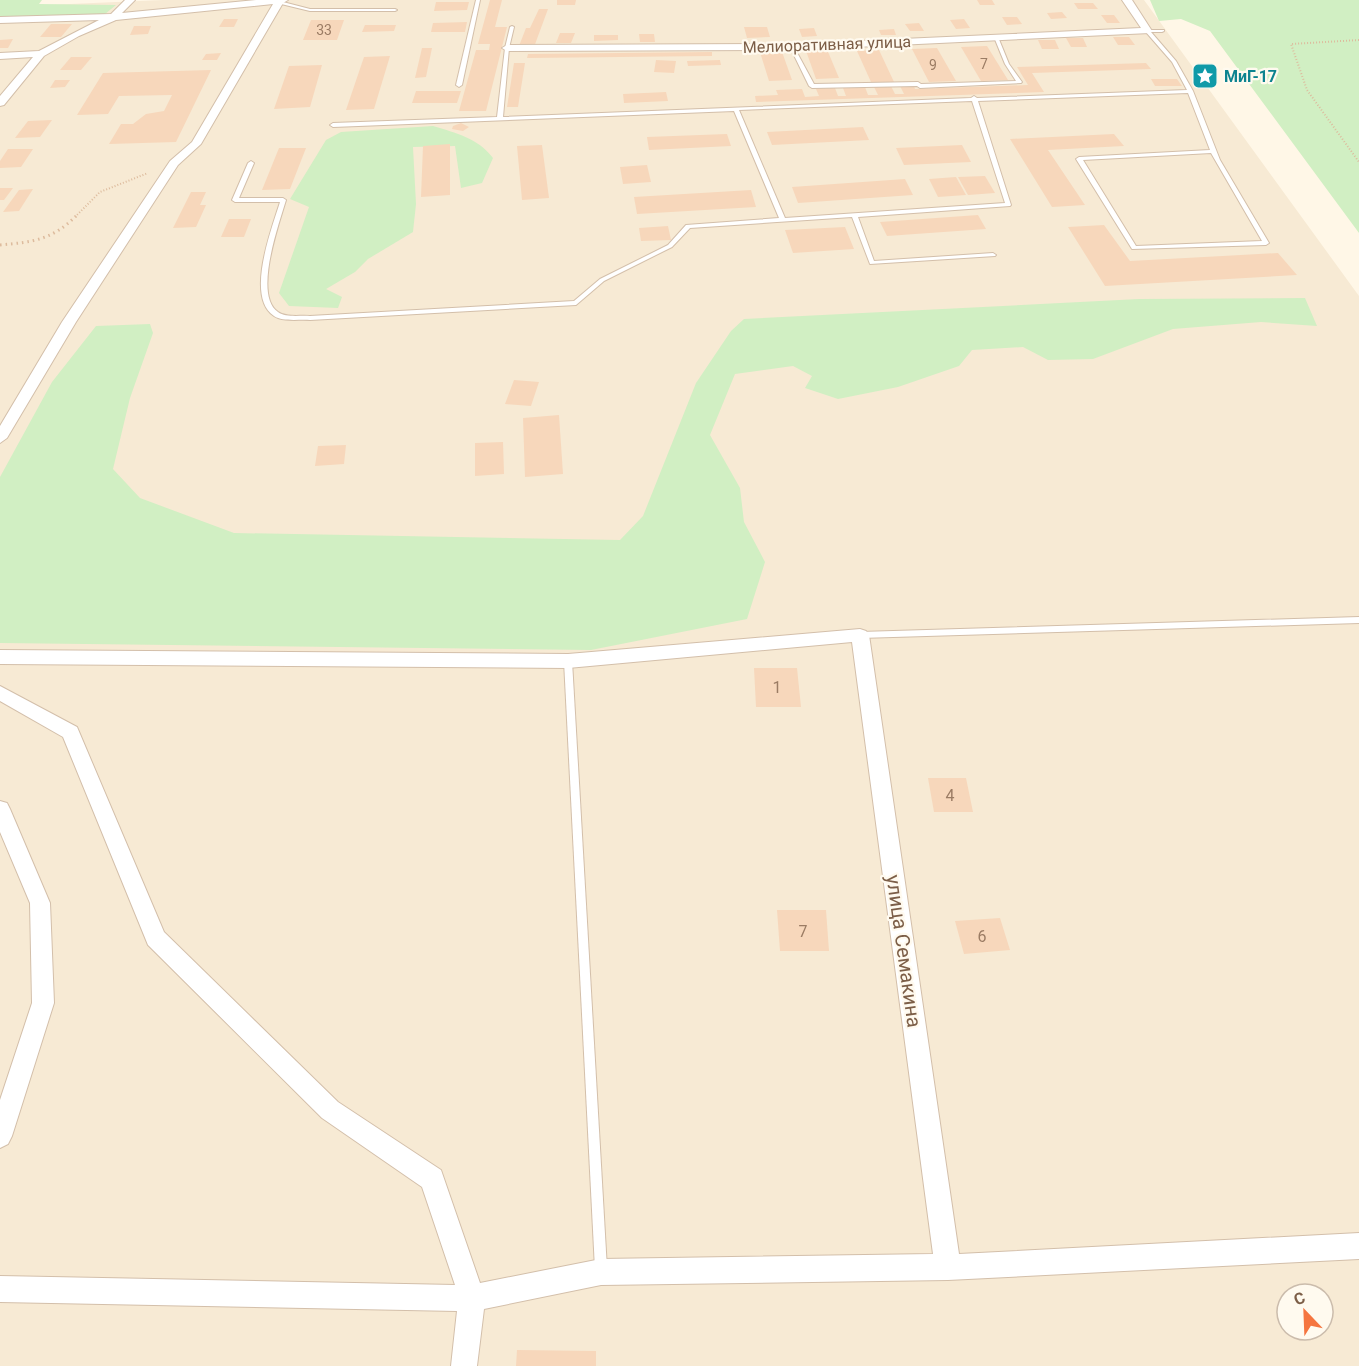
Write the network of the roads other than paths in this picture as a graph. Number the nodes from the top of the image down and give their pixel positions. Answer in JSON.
{"nodes":[{"id":1,"x":130,"y":0,"type":"edge"},
{"id":2,"x":478,"y":0,"type":"edge"},
{"id":3,"x":1127,"y":0,"type":"edge"},
{"id":4,"x":280,"y":1,"type":"edge"},
{"id":5,"x":145,"y":4,"type":"dead end"},
{"id":6,"x":395,"y":10,"type":"dead end"},
{"id":7,"x":163,"y":12,"type":"junction"},
{"id":8,"x":114,"y":17,"type":"junction"},
{"id":9,"x":0,"y":20,"type":"edge"},
{"id":10,"x":512,"y":27,"type":"dead end"},
{"id":11,"x":1146,"y":31,"type":"junction"},
{"id":12,"x":1162,"y":31,"type":"dead end"},
{"id":13,"x":996,"y":37,"type":"junction"},
{"id":14,"x":792,"y":46,"type":"junction"},
{"id":15,"x":507,"y":48,"type":"junction"},
{"id":16,"x":41,"y":54,"type":"junction"},
{"id":17,"x":0,"y":56,"type":"edge"},
{"id":18,"x":459,"y":85,"type":"dead end"},
{"id":19,"x":5,"y":89,"type":"edge"},
{"id":20,"x":1190,"y":91,"type":"junction"},
{"id":21,"x":974,"y":98,"type":"junction"},
{"id":22,"x":0,"y":104,"type":"edge"},
{"id":23,"x":735,"y":108,"type":"junction"},
{"id":24,"x":501,"y":118,"type":"junction"},
{"id":25,"x":333,"y":125,"type":"dead end"},
{"id":26,"x":1213,"y":151,"type":"junction"},
{"id":27,"x":251,"y":163,"type":"dead end"},
{"id":28,"x":854,"y":215,"type":"junction"},
{"id":29,"x":783,"y":220,"type":"junction"},
{"id":30,"x":993,"y":255,"type":"dead end"},
{"id":31,"x":0,"y":438,"type":"edge"},
{"id":32,"x":1359,"y":620,"type":"edge"},
{"id":33,"x":860,"y":635,"type":"junction"},
{"id":34,"x":0,"y":657,"type":"edge"},
{"id":35,"x":568,"y":661,"type":"junction"},
{"id":36,"x":0,"y":693,"type":"edge"},
{"id":37,"x":0,"y":809,"type":"edge"},
{"id":38,"x":0,"y":1136,"type":"edge"},
{"id":39,"x":1359,"y":1246,"type":"edge"},
{"id":40,"x":948,"y":1267,"type":"junction"},
{"id":41,"x":602,"y":1272,"type":"junction"},
{"id":42,"x":0,"y":1289,"type":"edge"},
{"id":43,"x":472,"y":1298,"type":"junction"},
{"id":44,"x":464,"y":1366,"type":"edge"}],
"edges":[{"from":1,"to":8,"type":"street"},
{"from":2,"to":18,"type":"lane"},
{"from":3,"to":11,"type":"street"},
{"from":4,"to":6,"type":"lane"},
{"from":4,"to":7,"type":"street"},
{"from":4,"to":31,"type":"street"},
{"from":5,"to":7,"type":"street"},
{"from":7,"to":8,"type":"street"},
{"from":8,"to":9,"type":"street"},
{"from":8,"to":16,"type":"street"},
{"from":10,"to":15,"type":"lane"},
{"from":11,"to":12,"type":"lane"},
{"from":11,"to":13,"type":"street","name":"Мелиоративная улица"},
{"from":11,"to":20,"type":"lane"},
{"from":13,"to":14,"type":"street","name":"Мелиоративная улица"},
{"from":13,"to":14,"type":"lane"},
{"from":14,"to":15,"type":"street","name":"Мелиоративная улица"},
{"from":15,"to":24,"type":"lane"},
{"from":16,"to":17,"type":"street"},
{"from":16,"to":19,"type":"street"},
{"from":19,"to":22,"type":"street"},
{"from":20,"to":21,"type":"lane"},
{"from":20,"to":26,"type":"lane"},
{"from":21,"to":23,"type":"lane"},
{"from":21,"to":28,"type":"lane"},
{"from":23,"to":24,"type":"lane"},
{"from":23,"to":29,"type":"lane"},
{"from":24,"to":25,"type":"lane"},
{"from":26,"to":26,"type":"lane"},
{"from":27,"to":29,"type":"lane"},
{"from":28,"to":29,"type":"lane"},
{"from":28,"to":30,"type":"lane"},
{"from":32,"to":33,"type":"lane"},
{"from":33,"to":35,"type":"street"},
{"from":33,"to":40,"type":"street","name":"улица Семакина"},
{"from":34,"to":35,"type":"street"},
{"from":35,"to":41,"type":"lane"},
{"from":36,"to":43,"type":"street"},
{"from":37,"to":38,"type":"street"},
{"from":39,"to":40,"type":"street"},
{"from":40,"to":41,"type":"street"},
{"from":41,"to":43,"type":"street"},
{"from":42,"to":43,"type":"street"},
{"from":43,"to":44,"type":"street"}]}
